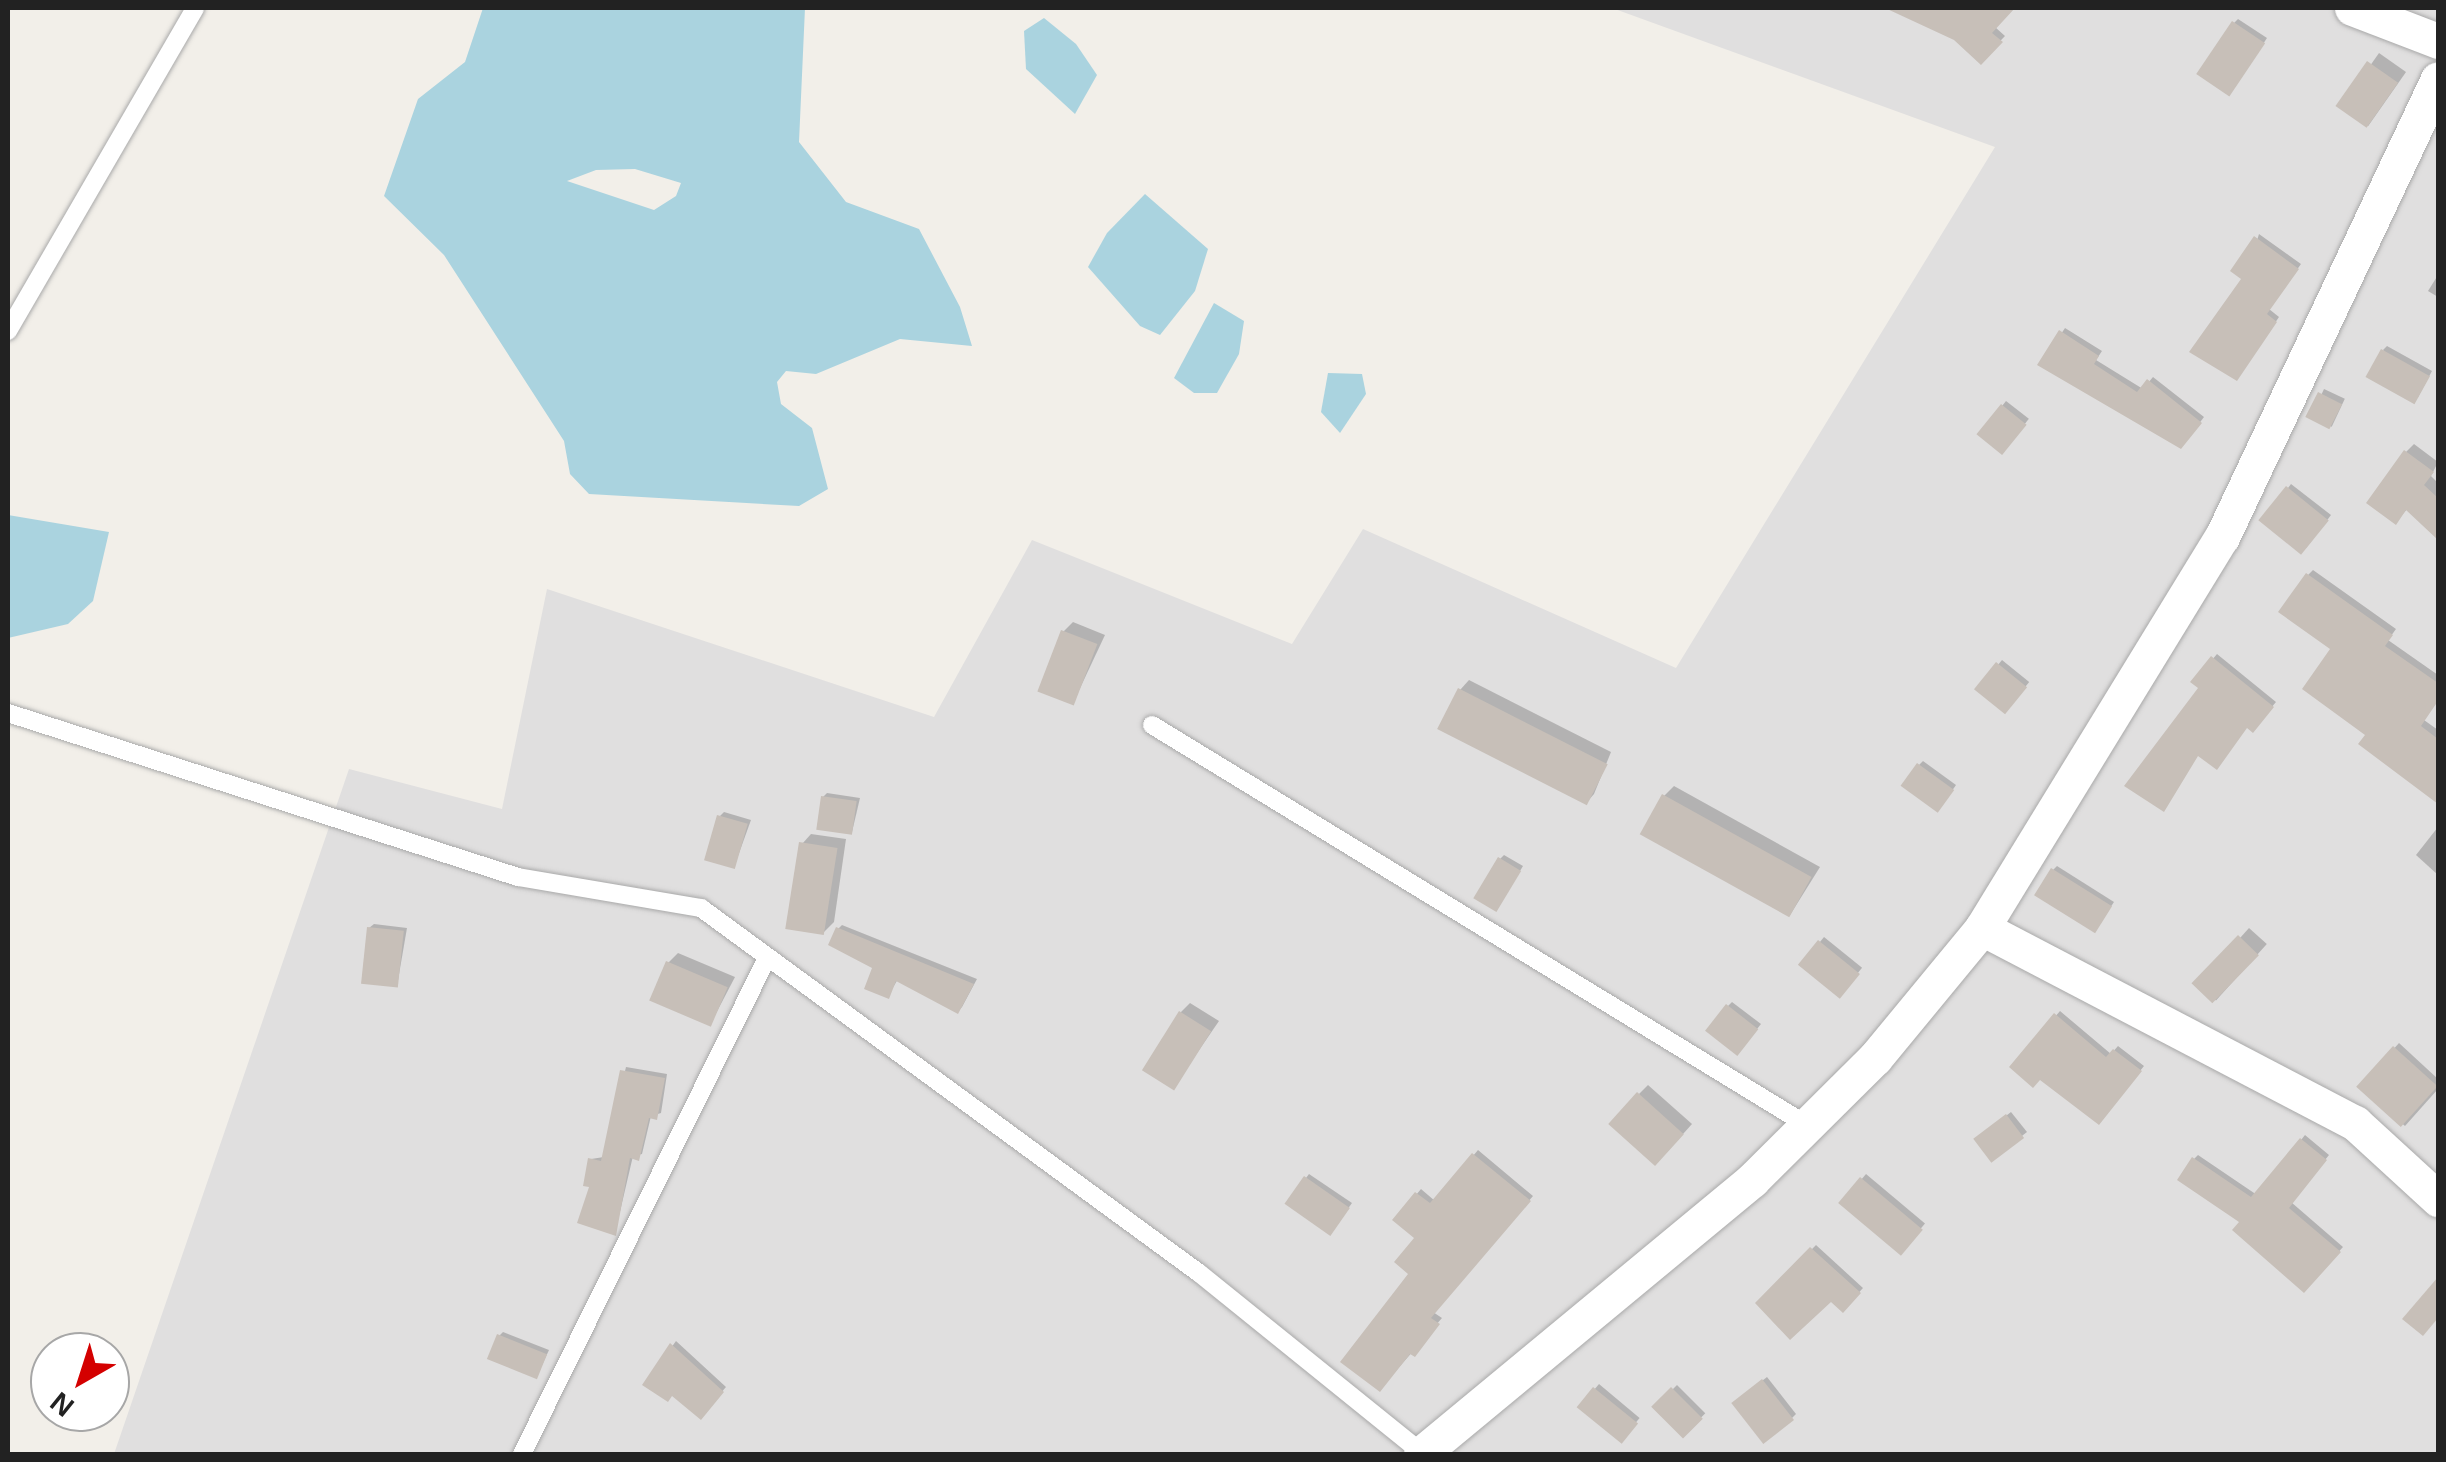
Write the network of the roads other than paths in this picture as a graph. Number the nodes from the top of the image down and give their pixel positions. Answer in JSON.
{"nodes":[{"id":1,"x":195,"y":8,"type":"edge"},
{"id":2,"x":2352,"y":8,"type":"edge"},
{"id":3,"x":2393,"y":16,"type":"edge"},
{"id":4,"x":2438,"y":41,"type":"edge"},
{"id":5,"x":2438,"y":79,"type":"edge"},
{"id":6,"x":8,"y":331,"type":"edge"},
{"id":7,"x":8,"y":713,"type":"edge"},
{"id":8,"x":1152,"y":725,"type":"dead end"},
{"id":9,"x":1982,"y":928,"type":"junction"},
{"id":10,"x":767,"y":958,"type":"junction"},
{"id":11,"x":1807,"y":1125,"type":"junction"},
{"id":12,"x":2438,"y":1199,"type":"edge"},
{"id":13,"x":522,"y":1454,"type":"edge"},
{"id":14,"x":1422,"y":1454,"type":"edge"}],
"edges":[{"from":1,"to":6,"type":"lane"},
{"from":2,"to":3,"type":"street"},
{"from":3,"to":4,"type":"street"},
{"from":5,"to":9,"type":"street"},
{"from":7,"to":10,"type":"lane"},
{"from":8,"to":11,"type":"lane"},
{"from":9,"to":11,"type":"street"},
{"from":9,"to":12,"type":"street"},
{"from":10,"to":13,"type":"lane"},
{"from":10,"to":14,"type":"lane"},
{"from":11,"to":14,"type":"street"}]}
